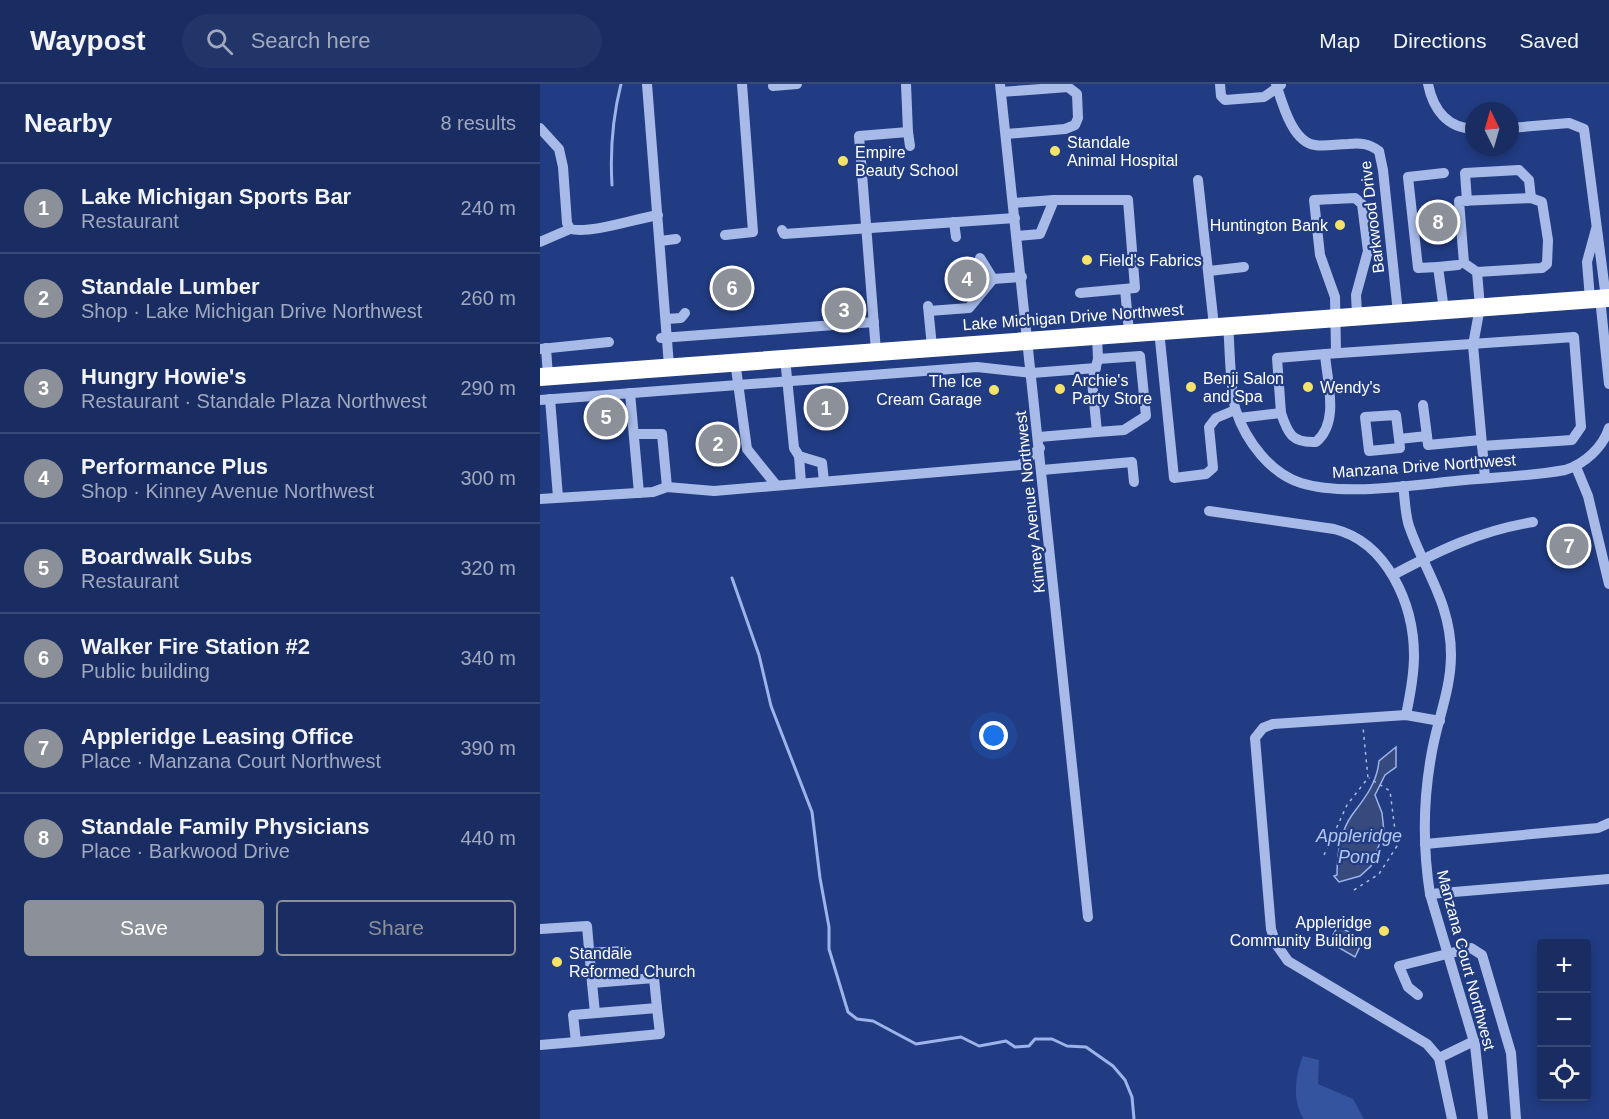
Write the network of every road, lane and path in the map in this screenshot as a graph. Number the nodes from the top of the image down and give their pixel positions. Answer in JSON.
{"nodes":[{"id":1,"x":742,"y":84,"type":"edge"},
{"id":2,"x":796,"y":84,"type":"edge"},
{"id":3,"x":906,"y":84,"type":"edge"},
{"id":4,"x":1220,"y":84,"type":"edge"},
{"id":5,"x":1428,"y":84,"type":"edge"},
{"id":6,"x":1279,"y":85,"type":"edge"},
{"id":7,"x":773,"y":88,"type":"edge"},
{"id":8,"x":1000,"y":88,"type":"edge"},
{"id":9,"x":650,"y":91,"type":"edge"},
{"id":10,"x":1519,"y":127,"type":"edge"},
{"id":11,"x":540,"y":128,"type":"edge"},
{"id":12,"x":1465,"y":129,"type":"edge"},
{"id":13,"x":908,"y":132,"type":"junction"},
{"id":14,"x":1006,"y":134,"type":"junction"},
{"id":15,"x":910,"y":146,"type":"dead end"},
{"id":16,"x":1444,"y":173,"type":"dead end"},
{"id":17,"x":1198,"y":180,"type":"dead end"},
{"id":18,"x":1531,"y":198,"type":"junction"},
{"id":19,"x":1054,"y":200,"type":"junction"},
{"id":20,"x":1467,"y":201,"type":"junction"},
{"id":21,"x":1013,"y":203,"type":"junction"},
{"id":22,"x":658,"y":215,"type":"junction"},
{"id":23,"x":1015,"y":218,"type":"junction"},
{"id":24,"x":954,"y":222,"type":"junction"},
{"id":25,"x":866,"y":227,"type":"junction"},
{"id":26,"x":570,"y":228,"type":"junction"},
{"id":27,"x":1596,"y":229,"type":"junction"},
{"id":28,"x":729,"y":232,"type":"dead end"},
{"id":29,"x":783,"y":232,"type":"dead end"},
{"id":30,"x":1017,"y":236,"type":"junction"},
{"id":31,"x":956,"y":237,"type":"dead end"},
{"id":32,"x":676,"y":239,"type":"dead end"},
{"id":33,"x":540,"y":242,"type":"edge"},
{"id":34,"x":658,"y":248,"type":"junction"},
{"id":35,"x":980,"y":258,"type":"dead end"},
{"id":36,"x":1458,"y":265,"type":"dead end"},
{"id":37,"x":1245,"y":267,"type":"dead end"},
{"id":38,"x":1438,"y":267,"type":"junction"},
{"id":39,"x":1209,"y":271,"type":"junction"},
{"id":40,"x":1477,"y":272,"type":"junction"},
{"id":41,"x":1022,"y":277,"type":"junction"},
{"id":42,"x":993,"y":279,"type":"junction"},
{"id":43,"x":1125,"y":289,"type":"junction"},
{"id":44,"x":1080,"y":292,"type":"dead end"},
{"id":45,"x":1602,"y":298,"type":"edge"},
{"id":46,"x":1480,"y":307,"type":"junction"},
{"id":47,"x":1444,"y":310,"type":"junction"},
{"id":48,"x":663,"y":312,"type":"junction"},
{"id":49,"x":685,"y":313,"type":"dead end"},
{"id":50,"x":1398,"y":313,"type":"junction"},
{"id":51,"x":1357,"y":315,"type":"junction"},
{"id":52,"x":1335,"y":317,"type":"junction"},
{"id":53,"x":874,"y":322,"type":"junction"},
{"id":54,"x":1221,"y":326,"type":"junction"},
{"id":55,"x":1159,"y":330,"type":"junction"},
{"id":56,"x":1129,"y":332,"type":"junction"},
{"id":57,"x":1097,"y":334,"type":"junction"},
{"id":58,"x":664,"y":338,"type":"junction"},
{"id":59,"x":1028,"y":340,"type":"junction"},
{"id":60,"x":609,"y":342,"type":"dead end"},
{"id":61,"x":1473,"y":345,"type":"junction"},
{"id":62,"x":932,"y":347,"type":"junction"},
{"id":63,"x":543,"y":349,"type":"edge"},
{"id":64,"x":876,"y":351,"type":"junction"},
{"id":65,"x":1330,"y":353,"type":"junction"},
{"id":66,"x":785,"y":358,"type":"junction"},
{"id":67,"x":735,"y":362,"type":"junction"},
{"id":68,"x":1097,"y":364,"type":"junction"},
{"id":69,"x":669,"y":366,"type":"junction"},
{"id":70,"x":1032,"y":373,"type":"junction"},
{"id":71,"x":544,"y":376,"type":"edge"},
{"id":72,"x":787,"y":381,"type":"junction"},
{"id":73,"x":1609,"y":384,"type":"edge"},
{"id":74,"x":736,"y":385,"type":"junction"},
{"id":75,"x":630,"y":393,"type":"junction"},
{"id":76,"x":545,"y":399,"type":"edge"},
{"id":77,"x":1423,"y":405,"type":"dead end"},
{"id":78,"x":1281,"y":413,"type":"junction"},
{"id":79,"x":1237,"y":414,"type":"junction"},
{"id":80,"x":1609,"y":428,"type":"edge"},
{"id":81,"x":1097,"y":432,"type":"junction"},
{"id":82,"x":634,"y":434,"type":"junction"},
{"id":83,"x":1427,"y":436,"type":"junction"},
{"id":84,"x":1399,"y":439,"type":"dead end"},
{"id":85,"x":1039,"y":443,"type":"junction"},
{"id":86,"x":1481,"y":443,"type":"junction"},
{"id":87,"x":799,"y":456,"type":"junction"},
{"id":88,"x":1576,"y":466,"type":"junction"},
{"id":89,"x":1042,"y":470,"type":"junction"},
{"id":90,"x":1485,"y":478,"type":"junction"},
{"id":91,"x":824,"y":481,"type":"junction"},
{"id":92,"x":1134,"y":482,"type":"dead end"},
{"id":93,"x":801,"y":483,"type":"junction"},
{"id":94,"x":776,"y":485,"type":"junction"},
{"id":95,"x":1403,"y":486,"type":"junction"},
{"id":96,"x":667,"y":487,"type":"junction"},
{"id":97,"x":639,"y":493,"type":"junction"},
{"id":98,"x":558,"y":497,"type":"junction"},
{"id":99,"x":540,"y":499,"type":"edge"},
{"id":100,"x":1209,"y":512,"type":"dead end"},
{"id":101,"x":1533,"y":522,"type":"dead end"},
{"id":102,"x":1424,"y":558,"type":"junction"},
{"id":103,"x":1393,"y":575,"type":"junction"},
{"id":104,"x":1609,"y":584,"type":"edge"},
{"id":105,"x":1406,"y":716,"type":"junction"},
{"id":106,"x":1361,"y":718,"type":"junction"},
{"id":107,"x":1440,"y":721,"type":"junction"},
{"id":108,"x":1368,"y":778,"type":"junction"},
{"id":109,"x":1609,"y":823,"type":"edge"},
{"id":110,"x":1425,"y":844,"type":"junction"},
{"id":111,"x":1324,"y":855,"type":"dead end"},
{"id":112,"x":1609,"y":879,"type":"edge"},
{"id":113,"x":1354,"y":890,"type":"dead end"},
{"id":114,"x":1430,"y":894,"type":"junction"},
{"id":115,"x":1088,"y":917,"type":"dead end"},
{"id":116,"x":541,"y":929,"type":"edge"},
{"id":117,"x":622,"y":951,"type":"dead end"},
{"id":118,"x":589,"y":953,"type":"junction"},
{"id":119,"x":1447,"y":953,"type":"junction"},
{"id":120,"x":592,"y":983,"type":"junction"},
{"id":121,"x":1418,"y":995,"type":"dead end"},
{"id":122,"x":657,"y":1008,"type":"junction"},
{"id":123,"x":595,"y":1013,"type":"junction"},
{"id":124,"x":1474,"y":1041,"type":"junction"},
{"id":125,"x":576,"y":1042,"type":"junction"},
{"id":126,"x":540,"y":1045,"type":"edge"},
{"id":127,"x":1439,"y":1058,"type":"junction"},
{"id":128,"x":1452,"y":1119,"type":"edge"},
{"id":129,"x":1483,"y":1119,"type":"edge"},
{"id":130,"x":1516,"y":1119,"type":"edge"}],
"edges":[{"from":1,"to":28,"type":"street"},
{"from":2,"to":7,"type":"street"},
{"from":3,"to":13,"type":"street"},
{"from":4,"to":6,"type":"street"},
{"from":5,"to":12,"type":"street"},
{"from":6,"to":50,"type":"street","name":"Barkwood Drive"},
{"from":8,"to":14,"type":"street","name":"Kinney Avenue Northwest"},
{"from":8,"to":14,"type":"street"},
{"from":9,"to":22,"type":"street"},
{"from":10,"to":27,"type":"street"},
{"from":11,"to":26,"type":"street"},
{"from":13,"to":15,"type":"street"},
{"from":13,"to":25,"type":"street"},
{"from":14,"to":21,"type":"street","name":"Kinney Avenue Northwest"},
{"from":16,"to":38,"type":"street"},
{"from":17,"to":39,"type":"street","name":"Manzana Drive Northwest"},
{"from":18,"to":20,"type":"street"},
{"from":18,"to":20,"type":"street"},
{"from":18,"to":40,"type":"street"},
{"from":19,"to":21,"type":"street"},
{"from":19,"to":30,"type":"street"},
{"from":19,"to":43,"type":"street"},
{"from":20,"to":40,"type":"street"},
{"from":21,"to":23,"type":"street","name":"Kinney Avenue Northwest"},
{"from":22,"to":26,"type":"street"},
{"from":22,"to":34,"type":"street"},
{"from":23,"to":24,"type":"street"},
{"from":23,"to":30,"type":"street","name":"Kinney Avenue Northwest"},
{"from":24,"to":25,"type":"street"},
{"from":24,"to":31,"type":"street"},
{"from":25,"to":29,"type":"street"},
{"from":25,"to":53,"type":"street"},
{"from":26,"to":33,"type":"street"},
{"from":27,"to":45,"type":"street"},
{"from":27,"to":45,"type":"street"},
{"from":30,"to":41,"type":"street","name":"Kinney Avenue Northwest"},
{"from":32,"to":34,"type":"street"},
{"from":34,"to":48,"type":"street"},
{"from":35,"to":42,"type":"street"},
{"from":36,"to":38,"type":"street"},
{"from":37,"to":39,"type":"street"},
{"from":38,"to":47,"type":"street"},
{"from":39,"to":54,"type":"street","name":"Manzana Drive Northwest"},
{"from":40,"to":46,"type":"street"},
{"from":41,"to":42,"type":"street"},
{"from":41,"to":59,"type":"street","name":"Kinney Avenue Northwest"},
{"from":42,"to":62,"type":"street"},
{"from":43,"to":44,"type":"street"},
{"from":43,"to":56,"type":"street"},
{"from":45,"to":46,"type":"highway","name":"Lake Michigan Drive Northwest"},
{"from":45,"to":73,"type":"street"},
{"from":46,"to":47,"type":"highway","name":"Lake Michigan Drive Northwest"},
{"from":46,"to":61,"type":"street"},
{"from":47,"to":50,"type":"highway","name":"Lake Michigan Drive Northwest"},
{"from":48,"to":49,"type":"street"},
{"from":48,"to":58,"type":"street"},
{"from":50,"to":51,"type":"highway","name":"Lake Michigan Drive Northwest"},
{"from":51,"to":52,"type":"highway","name":"Lake Michigan Drive Northwest"},
{"from":51,"to":52,"type":"street"},
{"from":52,"to":54,"type":"highway","name":"Lake Michigan Drive Northwest"},
{"from":52,"to":65,"type":"street"},
{"from":53,"to":58,"type":"street"},
{"from":53,"to":64,"type":"street"},
{"from":54,"to":55,"type":"highway","name":"Lake Michigan Drive Northwest"},
{"from":54,"to":79,"type":"street","name":"Manzana Drive Northwest"},
{"from":55,"to":56,"type":"highway","name":"Lake Michigan Drive Northwest"},
{"from":55,"to":79,"type":"street"},
{"from":56,"to":57,"type":"highway","name":"Lake Michigan Drive Northwest"},
{"from":57,"to":59,"type":"highway","name":"Lake Michigan Drive Northwest"},
{"from":57,"to":68,"type":"street"},
{"from":58,"to":69,"type":"street"},
{"from":59,"to":62,"type":"highway","name":"Lake Michigan Drive Northwest"},
{"from":59,"to":70,"type":"street","name":"Kinney Avenue Northwest"},
{"from":60,"to":63,"type":"street"},
{"from":61,"to":65,"type":"street"},
{"from":61,"to":86,"type":"street"},
{"from":61,"to":86,"type":"street"},
{"from":62,"to":64,"type":"highway","name":"Lake Michigan Drive Northwest"},
{"from":63,"to":71,"type":"street"},
{"from":64,"to":66,"type":"highway","name":"Lake Michigan Drive Northwest"},
{"from":65,"to":78,"type":"street"},
{"from":65,"to":78,"type":"street"},
{"from":66,"to":67,"type":"highway","name":"Lake Michigan Drive Northwest"},
{"from":66,"to":72,"type":"street"},
{"from":67,"to":69,"type":"highway","name":"Lake Michigan Drive Northwest"},
{"from":67,"to":74,"type":"street"},
{"from":68,"to":70,"type":"street"},
{"from":68,"to":81,"type":"street"},
{"from":68,"to":81,"type":"street"},
{"from":69,"to":71,"type":"highway","name":"Lake Michigan Drive Northwest"},
{"from":70,"to":72,"type":"street"},
{"from":70,"to":85,"type":"street","name":"Kinney Avenue Northwest"},
{"from":72,"to":74,"type":"street"},
{"from":72,"to":87,"type":"street"},
{"from":74,"to":75,"type":"street"},
{"from":74,"to":94,"type":"street"},
{"from":75,"to":76,"type":"street"},
{"from":75,"to":82,"type":"street"},
{"from":76,"to":98,"type":"street"},
{"from":77,"to":83,"type":"street"},
{"from":78,"to":79,"type":"street"},
{"from":79,"to":95,"type":"street","name":"Manzana Drive Northwest"},
{"from":80,"to":88,"type":"street","name":"Manzana Drive Northwest"},
{"from":81,"to":85,"type":"street"},
{"from":82,"to":96,"type":"street"},
{"from":82,"to":97,"type":"street"},
{"from":83,"to":84,"type":"street"},
{"from":83,"to":86,"type":"street"},
{"from":85,"to":89,"type":"street","name":"Kinney Avenue Northwest"},
{"from":85,"to":91,"type":"street"},
{"from":86,"to":90,"type":"street"},
{"from":87,"to":91,"type":"street"},
{"from":87,"to":93,"type":"street"},
{"from":88,"to":90,"type":"street","name":"Manzana Drive Northwest"},
{"from":88,"to":104,"type":"street"},
{"from":89,"to":92,"type":"street"},
{"from":89,"to":115,"type":"street","name":"Kinney Avenue Northwest"},
{"from":90,"to":95,"type":"street","name":"Manzana Drive Northwest"},
{"from":91,"to":93,"type":"street"},
{"from":93,"to":94,"type":"street"},
{"from":94,"to":96,"type":"street"},
{"from":95,"to":102,"type":"street","name":"Manzana Court Northwest"},
{"from":96,"to":97,"type":"street"},
{"from":97,"to":98,"type":"street"},
{"from":98,"to":99,"type":"street"},
{"from":100,"to":103,"type":"street"},
{"from":101,"to":102,"type":"street"},
{"from":102,"to":103,"type":"street"},
{"from":102,"to":107,"type":"street","name":"Manzana Court Northwest"},
{"from":103,"to":105,"type":"street"},
{"from":105,"to":106,"type":"street"},
{"from":105,"to":107,"type":"street"},
{"from":106,"to":108,"type":"path"},
{"from":106,"to":127,"type":"street"},
{"from":107,"to":110,"type":"street","name":"Manzana Court Northwest"},
{"from":108,"to":111,"type":"path"},
{"from":108,"to":113,"type":"path"},
{"from":109,"to":110,"type":"street"},
{"from":110,"to":114,"type":"street","name":"Manzana Court Northwest"},
{"from":112,"to":114,"type":"street"},
{"from":114,"to":119,"type":"street","name":"Manzana Court Northwest"},
{"from":116,"to":118,"type":"street"},
{"from":117,"to":118,"type":"street"},
{"from":118,"to":120,"type":"street"},
{"from":119,"to":121,"type":"street"},
{"from":119,"to":124,"type":"street","name":"Manzana Court Northwest"},
{"from":119,"to":130,"type":"street"},
{"from":120,"to":122,"type":"street"},
{"from":120,"to":123,"type":"street"},
{"from":122,"to":123,"type":"street"},
{"from":122,"to":125,"type":"street"},
{"from":123,"to":125,"type":"street"},
{"from":124,"to":127,"type":"street"},
{"from":124,"to":129,"type":"street","name":"Manzana Court Northwest"},
{"from":125,"to":126,"type":"street"},
{"from":127,"to":128,"type":"street"}]}
